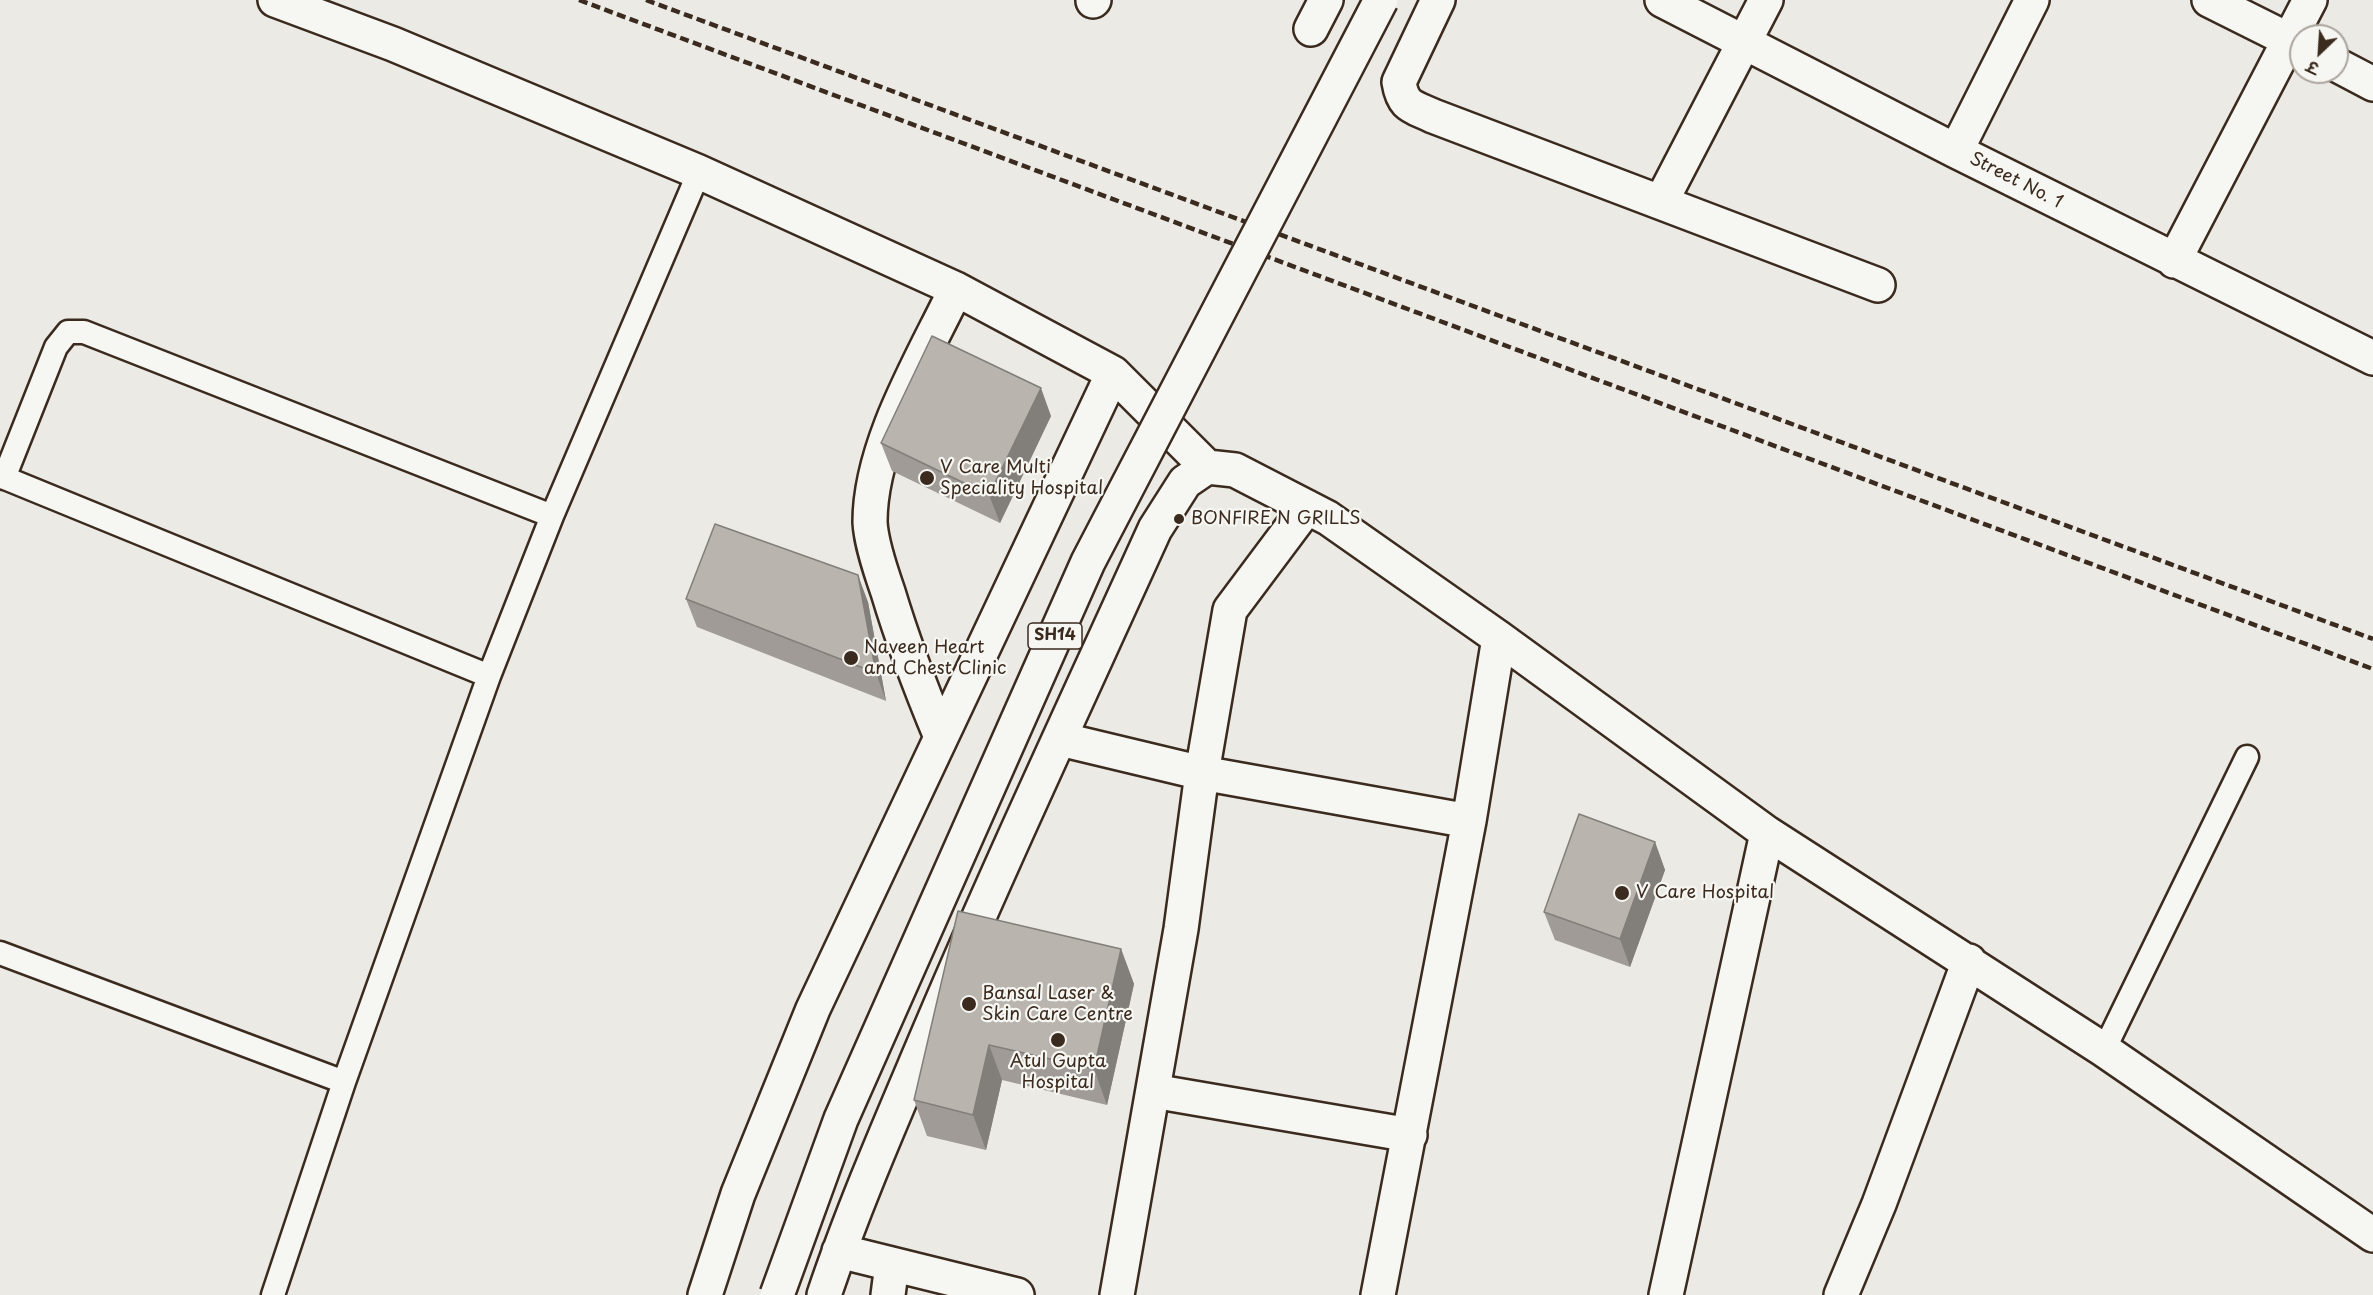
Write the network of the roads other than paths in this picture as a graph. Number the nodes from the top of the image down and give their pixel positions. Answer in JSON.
{"nodes":[{"id":1,"x":275,"y":0,"type":"edge"},
{"id":2,"x":1326,"y":0,"type":"edge"},
{"id":3,"x":1381,"y":0,"type":"edge"},
{"id":4,"x":1438,"y":0,"type":"edge"},
{"id":5,"x":1662,"y":0,"type":"edge"},
{"id":6,"x":1766,"y":0,"type":"edge"},
{"id":7,"x":2032,"y":0,"type":"edge"},
{"id":8,"x":2209,"y":0,"type":"edge"},
{"id":9,"x":2310,"y":0,"type":"edge"},
{"id":10,"x":2302,"y":24,"type":"edge"},
{"id":11,"x":1311,"y":29,"type":"dead end"},
{"id":12,"x":2289,"y":40,"type":"edge"},
{"id":13,"x":1745,"y":42,"type":"junction"},
{"id":14,"x":2289,"y":54,"type":"edge"},
{"id":15,"x":2349,"y":71,"type":"edge"},
{"id":16,"x":2373,"y":84,"type":"edge"},
{"id":17,"x":1956,"y":151,"type":"junction"},
{"id":18,"x":699,"y":172,"type":"junction"},
{"id":19,"x":1661,"y":202,"type":"junction"},
{"id":20,"x":2174,"y":261,"type":"junction"},
{"id":21,"x":1878,"y":285,"type":"dead end"},
{"id":22,"x":956,"y":289,"type":"junction"},
{"id":23,"x":2373,"y":358,"type":"edge"},
{"id":24,"x":1113,"y":373,"type":"junction"},
{"id":25,"x":1207,"y":467,"type":"junction"},
{"id":26,"x":2,"y":477,"type":"edge"},
{"id":27,"x":1307,"y":507,"type":"junction"},
{"id":28,"x":552,"y":516,"type":"junction"},
{"id":29,"x":1498,"y":638,"type":"junction"},
{"id":30,"x":489,"y":676,"type":"junction"},
{"id":31,"x":941,"y":737,"type":"junction"},
{"id":32,"x":1060,"y":739,"type":"junction"},
{"id":33,"x":2247,"y":757,"type":"dead end"},
{"id":34,"x":1202,"y":772,"type":"junction"},
{"id":35,"x":1470,"y":821,"type":"junction"},
{"id":36,"x":1767,"y":833,"type":"junction"},
{"id":37,"x":0,"y":953,"type":"edge"},
{"id":38,"x":1969,"y":961,"type":"junction"},
{"id":39,"x":2103,"y":1050,"type":"junction"},
{"id":40,"x":344,"y":1082,"type":"junction"},
{"id":41,"x":1153,"y":1091,"type":"junction"},
{"id":42,"x":1410,"y":1135,"type":"junction"},
{"id":43,"x":2373,"y":1235,"type":"edge"},
{"id":44,"x":839,"y":1251,"type":"junction"},
{"id":45,"x":890,"y":1279,"type":"edge"},
{"id":46,"x":273,"y":1295,"type":"edge"},
{"id":47,"x":705,"y":1295,"type":"edge"},
{"id":48,"x":777,"y":1295,"type":"edge"},
{"id":49,"x":824,"y":1295,"type":"edge"},
{"id":50,"x":1017,"y":1295,"type":"edge"},
{"id":51,"x":1117,"y":1295,"type":"edge"},
{"id":52,"x":1378,"y":1295,"type":"edge"},
{"id":53,"x":1666,"y":1295,"type":"edge"},
{"id":54,"x":1840,"y":1295,"type":"edge"}],
"edges":[{"from":1,"to":18,"type":"street"},
{"from":2,"to":11,"type":"street"},
{"from":3,"to":48,"type":"street","number":"SH14","bridge":true},
{"from":4,"to":19,"type":"street"},
{"from":5,"to":13,"type":"street","name":"Street No. 1"},
{"from":6,"to":13,"type":"street"},
{"from":7,"to":17,"type":"street"},
{"from":8,"to":12,"type":"street"},
{"from":9,"to":10,"type":"street"},
{"from":13,"to":17,"type":"street","name":"Street No. 1"},
{"from":13,"to":19,"type":"street"},
{"from":14,"to":20,"type":"street"},
{"from":15,"to":16,"type":"street"},
{"from":17,"to":20,"type":"street","name":"Street No. 1"},
{"from":18,"to":22,"type":"street"},
{"from":18,"to":28,"type":"lane"},
{"from":19,"to":21,"type":"street"},
{"from":20,"to":23,"type":"street","name":"Street No. 1"},
{"from":22,"to":24,"type":"street"},
{"from":22,"to":31,"type":"street"},
{"from":24,"to":25,"type":"street"},
{"from":24,"to":31,"type":"street"},
{"from":25,"to":27,"type":"street"},
{"from":25,"to":32,"type":"street"},
{"from":26,"to":28,"type":"lane"},
{"from":26,"to":30,"type":"lane"},
{"from":27,"to":29,"type":"street"},
{"from":27,"to":34,"type":"street"},
{"from":28,"to":30,"type":"lane"},
{"from":29,"to":35,"type":"street"},
{"from":29,"to":36,"type":"street"},
{"from":30,"to":40,"type":"lane"},
{"from":31,"to":47,"type":"street"},
{"from":32,"to":34,"type":"street"},
{"from":32,"to":44,"type":"street"},
{"from":33,"to":39,"type":"lane"},
{"from":34,"to":35,"type":"street"},
{"from":34,"to":41,"type":"street"},
{"from":35,"to":42,"type":"street"},
{"from":36,"to":38,"type":"street"},
{"from":36,"to":53,"type":"street"},
{"from":37,"to":40,"type":"lane"},
{"from":38,"to":39,"type":"street"},
{"from":38,"to":54,"type":"street"},
{"from":39,"to":43,"type":"street"},
{"from":40,"to":46,"type":"lane"},
{"from":41,"to":42,"type":"street"},
{"from":41,"to":51,"type":"street"},
{"from":42,"to":52,"type":"street"},
{"from":44,"to":45,"type":"street"},
{"from":44,"to":49,"type":"street"},
{"from":45,"to":50,"type":"street"}]}
